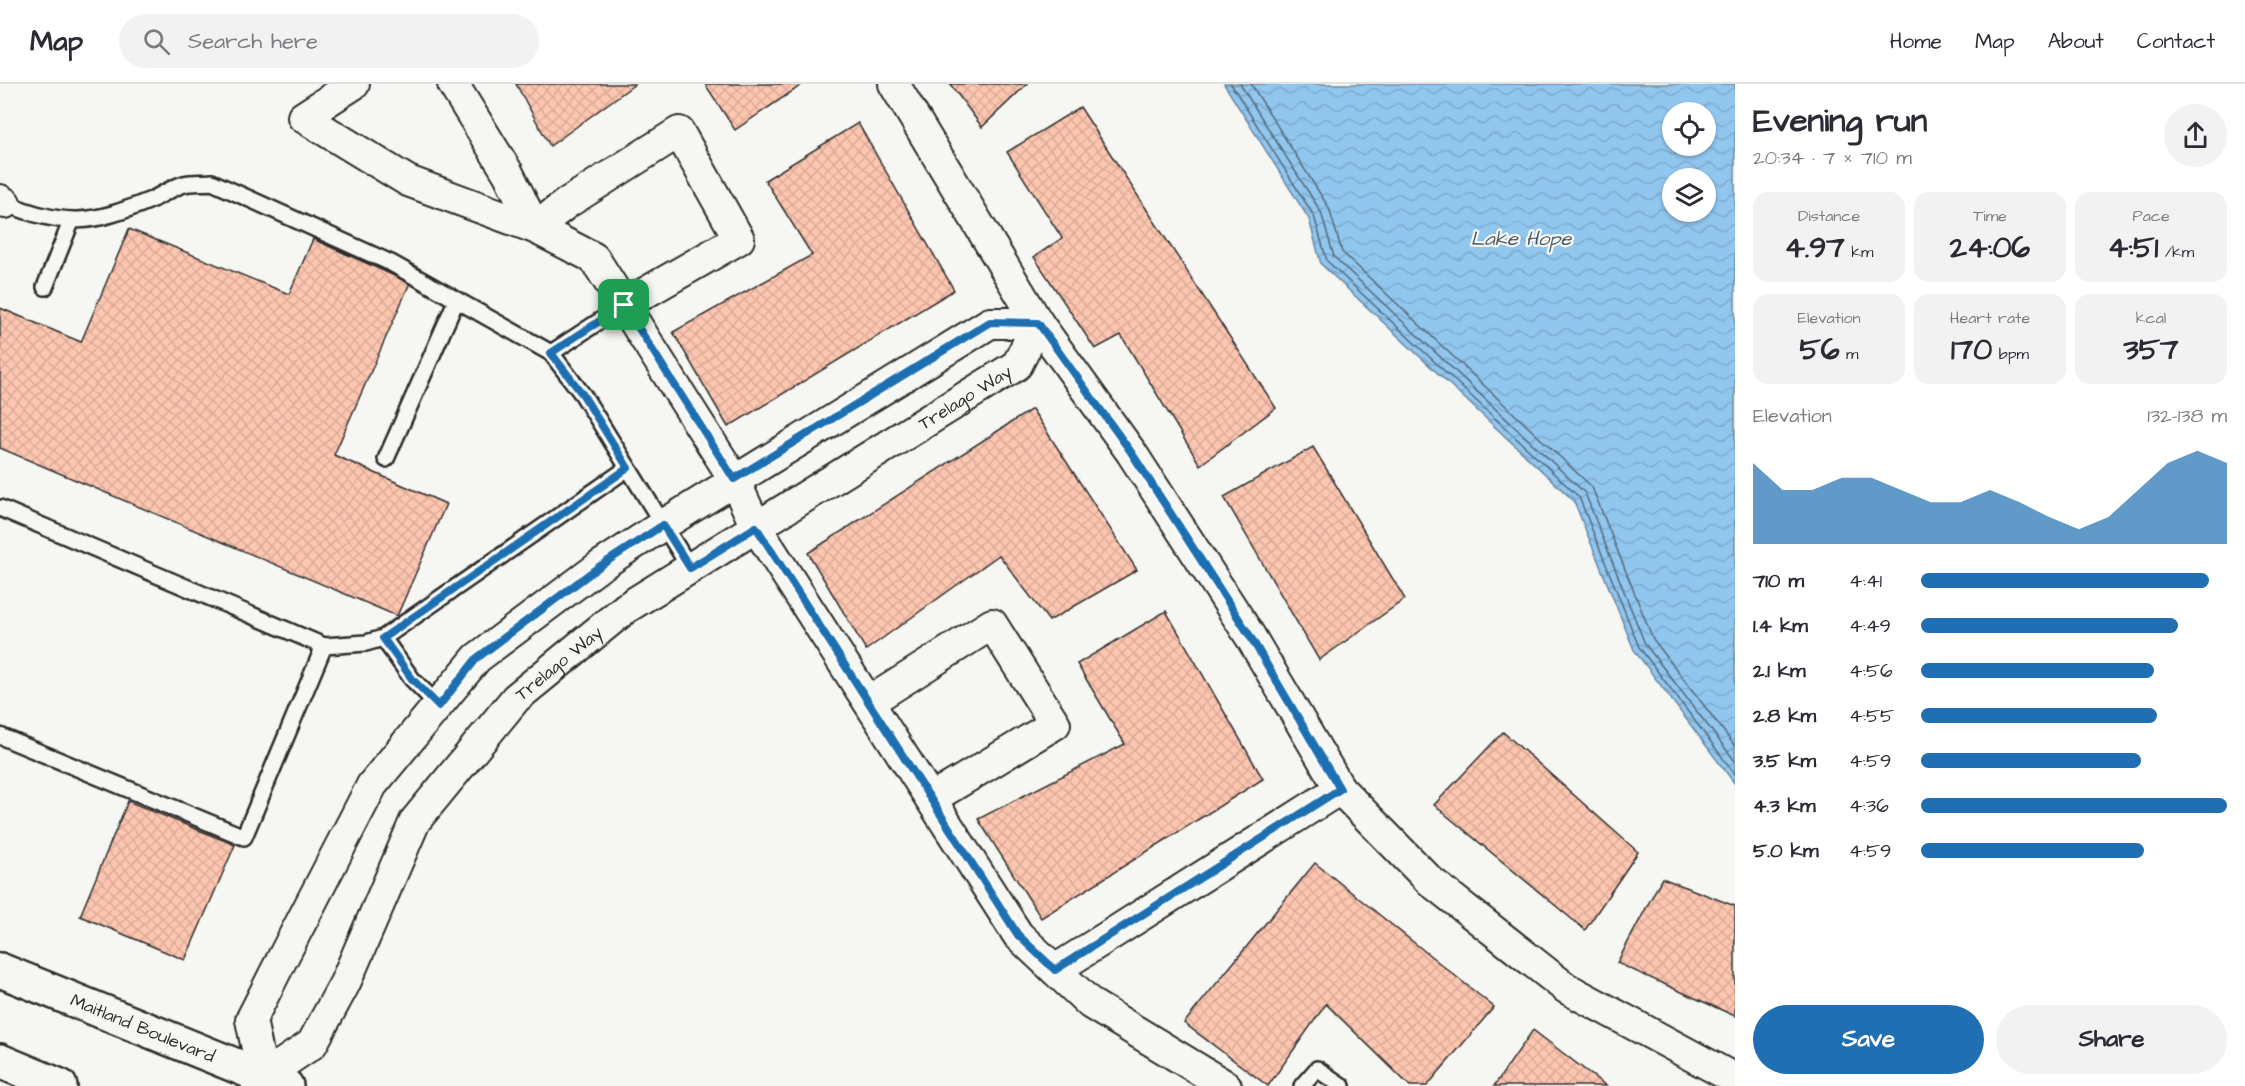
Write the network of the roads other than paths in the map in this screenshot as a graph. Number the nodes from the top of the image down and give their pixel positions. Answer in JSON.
{"nodes":[{"id":1,"x":354,"y":84,"type":"edge"},
{"id":2,"x":453,"y":84,"type":"edge"},
{"id":3,"x":894,"y":84,"type":"edge"},
{"id":4,"x":2,"y":206,"type":"edge"},
{"id":5,"x":71,"y":222,"type":"junction"},
{"id":6,"x":535,"y":228,"type":"junction"},
{"id":7,"x":45,"y":286,"type":"dead end"},
{"id":8,"x":456,"y":301,"type":"junction"},
{"id":9,"x":624,"y":305,"type":"junction"},
{"id":10,"x":1038,"y":323,"type":"junction"},
{"id":11,"x":551,"y":353,"type":"junction"},
{"id":12,"x":386,"y":459,"type":"dead end"},
{"id":13,"x":628,"y":468,"type":"junction"},
{"id":14,"x":734,"y":479,"type":"junction"},
{"id":15,"x":0,"y":508,"type":"edge"},
{"id":16,"x":663,"y":525,"type":"junction"},
{"id":17,"x":756,"y":527,"type":"junction"},
{"id":18,"x":690,"y":568,"type":"junction"},
{"id":19,"x":383,"y":638,"type":"junction"},
{"id":20,"x":324,"y":646,"type":"junction"},
{"id":21,"x":869,"y":702,"type":"junction"},
{"id":22,"x":439,"y":706,"type":"junction"},
{"id":23,"x":0,"y":736,"type":"edge"},
{"id":24,"x":1340,"y":789,"type":"junction"},
{"id":25,"x":931,"y":799,"type":"junction"},
{"id":26,"x":0,"y":970,"type":"edge"},
{"id":27,"x":1055,"y":970,"type":"junction"},
{"id":28,"x":0,"y":1061,"type":"edge"},
{"id":29,"x":1735,"y":1079,"type":"edge"},
{"id":30,"x":269,"y":1083,"type":"edge"},
{"id":31,"x":60,"y":1086,"type":"edge"},
{"id":32,"x":1226,"y":1086,"type":"edge"},
{"id":33,"x":1302,"y":1086,"type":"edge"},
{"id":34,"x":1342,"y":1086,"type":"edge"}],
"edges":[{"from":1,"to":6,"type":"street"},
{"from":2,"to":6,"type":"street"},
{"from":3,"to":10,"type":"street"},
{"from":4,"to":5,"type":"lane"},
{"from":5,"to":7,"type":"lane"},
{"from":5,"to":8,"type":"lane"},
{"from":6,"to":9,"type":"street"},
{"from":6,"to":9,"type":"street"},
{"from":8,"to":11,"type":"lane"},
{"from":8,"to":12,"type":"lane"},
{"from":9,"to":11,"type":"lane"},
{"from":9,"to":14,"type":"street"},
{"from":10,"to":14,"type":"street"},
{"from":10,"to":17,"type":"street","name":"Trelago Way"},
{"from":10,"to":24,"type":"street"},
{"from":11,"to":13,"type":"lane"},
{"from":13,"to":16,"type":"lane"},
{"from":13,"to":19,"type":"lane"},
{"from":14,"to":16,"type":"street"},
{"from":14,"to":17,"type":"street"},
{"from":15,"to":20,"type":"lane"},
{"from":16,"to":18,"type":"lane"},
{"from":16,"to":22,"type":"street"},
{"from":17,"to":18,"type":"street","name":"Trelago Way"},
{"from":17,"to":21,"type":"street"},
{"from":18,"to":30,"type":"street","name":"Trelago Way"},
{"from":19,"to":20,"type":"lane"},
{"from":19,"to":22,"type":"lane"},
{"from":20,"to":23,"type":"lane"},
{"from":21,"to":25,"type":"street"},
{"from":21,"to":25,"type":"street"},
{"from":22,"to":30,"type":"street"},
{"from":24,"to":27,"type":"street"},
{"from":24,"to":29,"type":"street"},
{"from":25,"to":27,"type":"street"},
{"from":26,"to":30,"type":"main road","name":"Maitland Boulevard"},
{"from":27,"to":32,"type":"street"},
{"from":28,"to":31,"type":"main road"},
{"from":33,"to":34,"type":"lane"}]}
